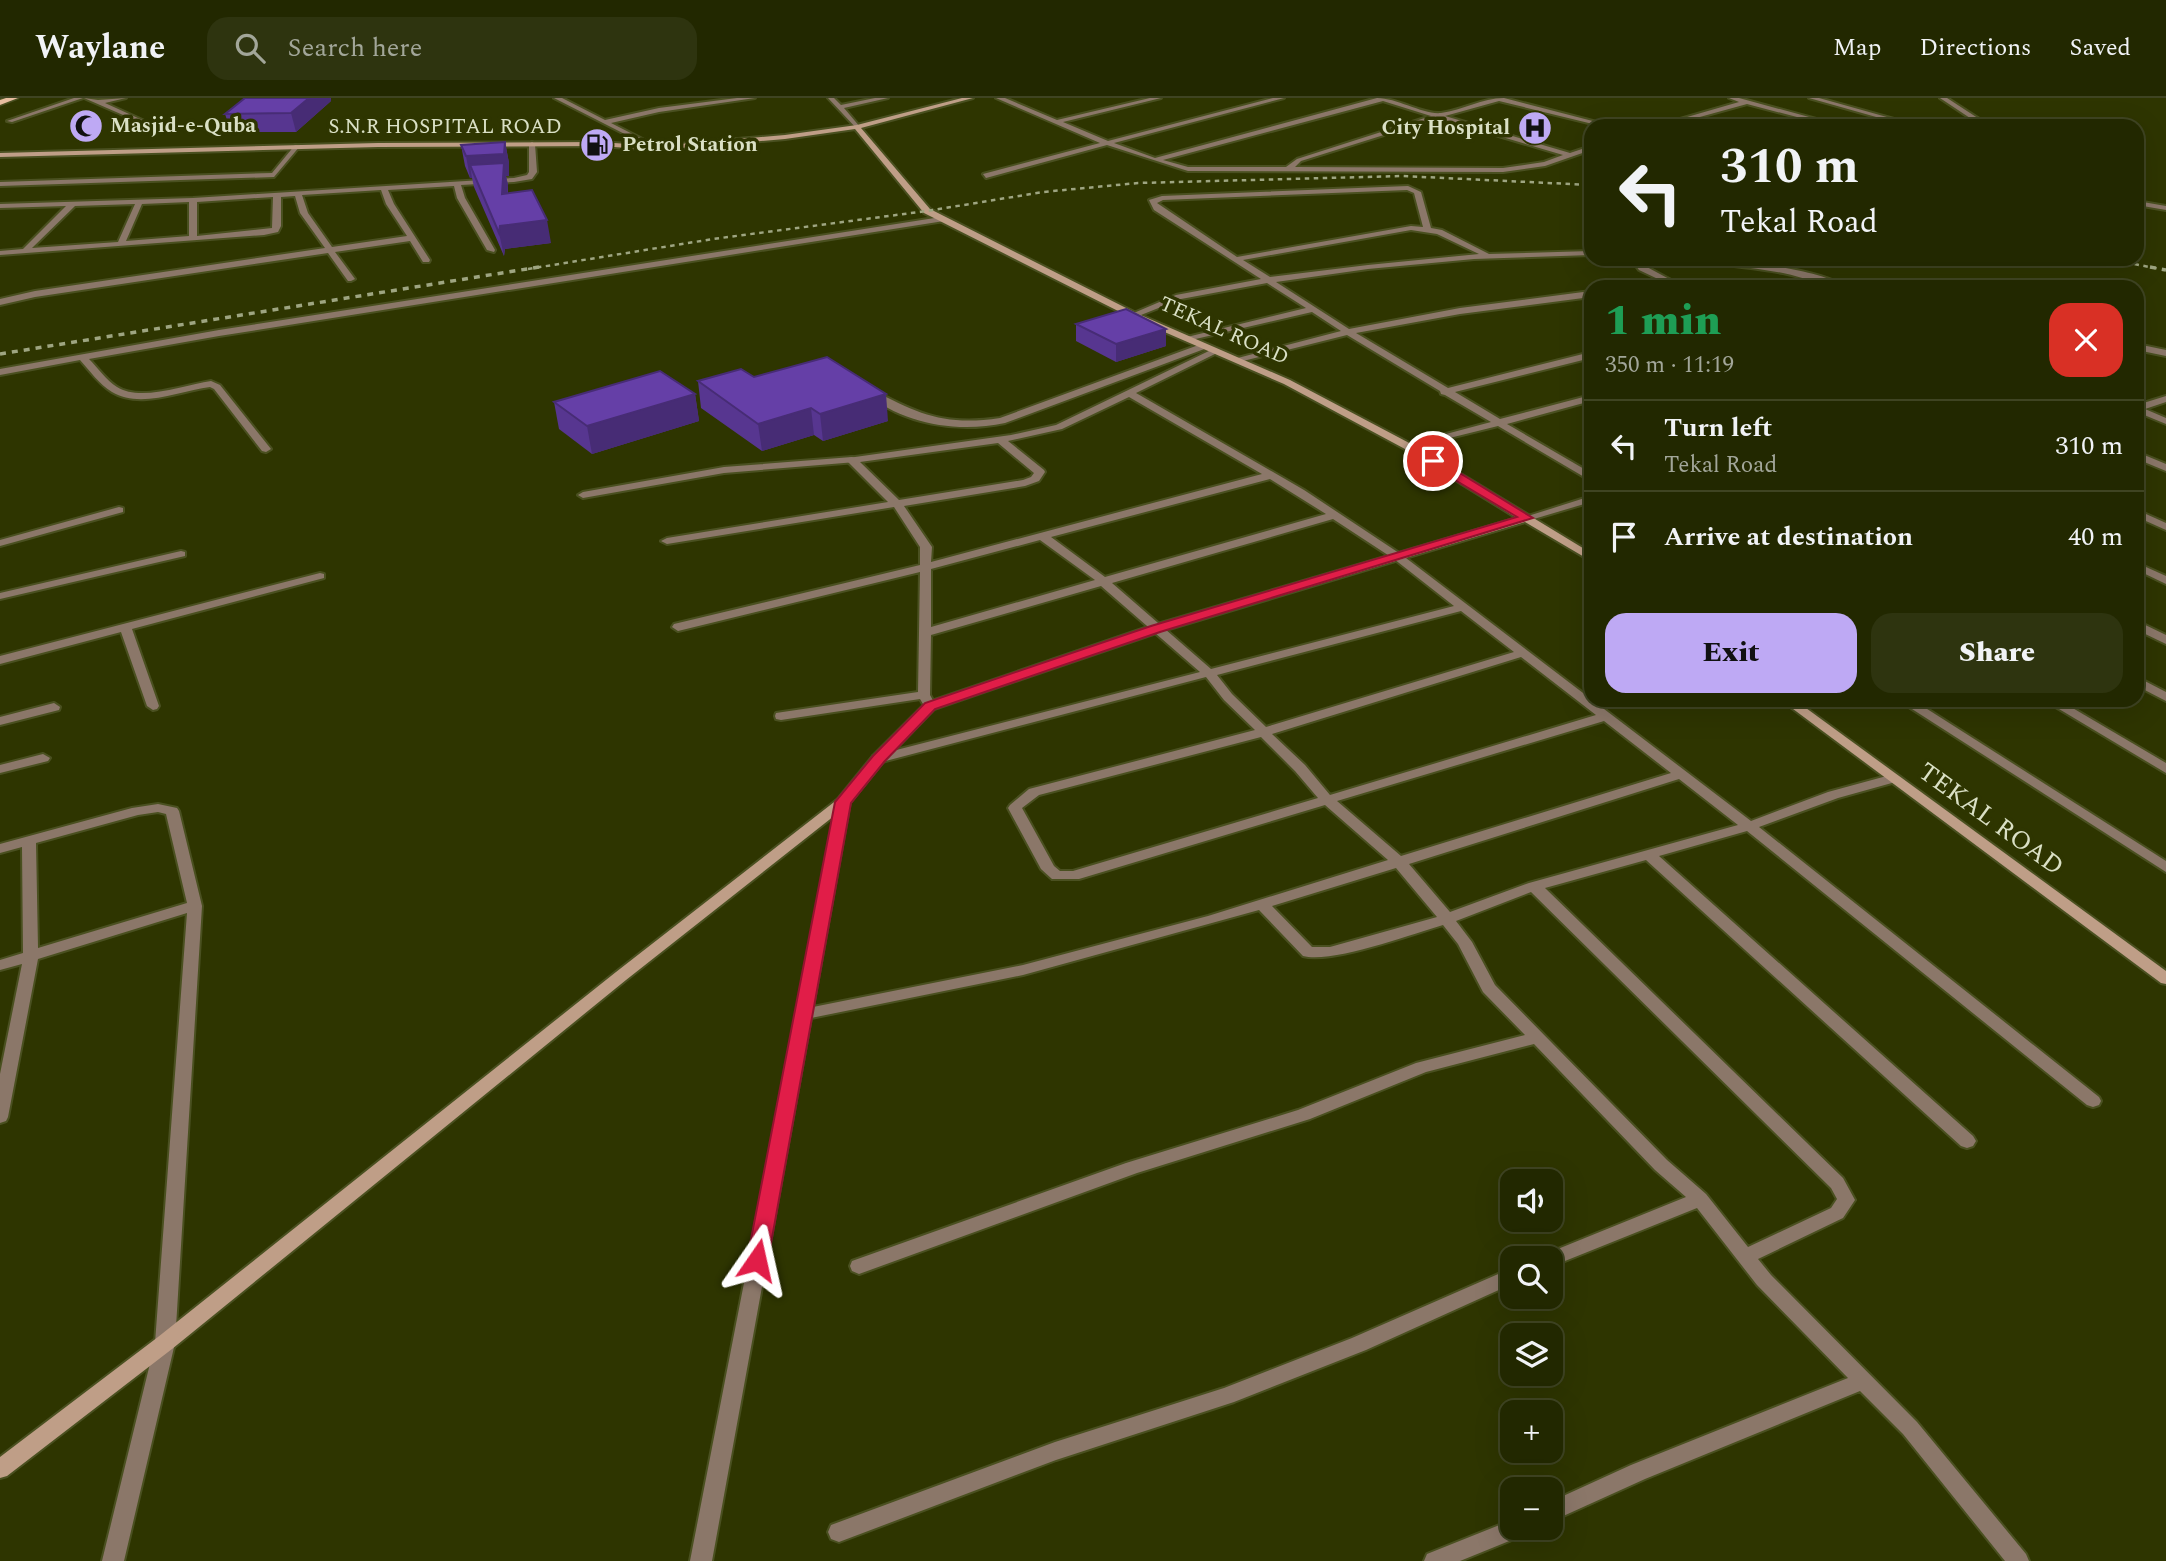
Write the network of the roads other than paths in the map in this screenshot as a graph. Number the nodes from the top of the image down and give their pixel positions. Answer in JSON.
{"nodes":[{"id":1,"x":14,"y":98,"type":"edge"},
{"id":2,"x":80,"y":98,"type":"edge"},
{"id":3,"x":87,"y":98,"type":"edge"},
{"id":4,"x":123,"y":98,"type":"edge"},
{"id":5,"x":556,"y":98,"type":"edge"},
{"id":6,"x":752,"y":98,"type":"edge"},
{"id":7,"x":831,"y":98,"type":"edge"},
{"id":8,"x":885,"y":98,"type":"edge"},
{"id":9,"x":970,"y":98,"type":"edge"},
{"id":10,"x":999,"y":98,"type":"edge"},
{"id":11,"x":1158,"y":98,"type":"edge"},
{"id":12,"x":1281,"y":98,"type":"edge"},
{"id":13,"x":1499,"y":98,"type":"edge"},
{"id":14,"x":1732,"y":98,"type":"edge"},
{"id":15,"x":1756,"y":98,"type":"edge"},
{"id":16,"x":1812,"y":98,"type":"edge"},
{"id":17,"x":1943,"y":98,"type":"edge"},
{"id":18,"x":1381,"y":99,"type":"edge"},
{"id":19,"x":99,"y":102,"type":"junction"},
{"id":20,"x":1746,"y":102,"type":"junction"},
{"id":21,"x":0,"y":103,"type":"edge"},
{"id":22,"x":839,"y":107,"type":"junction"},
{"id":23,"x":1438,"y":116,"type":"junction"},
{"id":24,"x":1685,"y":119,"type":"edge"},
{"id":25,"x":1812,"y":119,"type":"edge"},
{"id":26,"x":1890,"y":119,"type":"edge"},
{"id":27,"x":1976,"y":119,"type":"edge"},
{"id":28,"x":1584,"y":120,"type":"edge"},
{"id":29,"x":10,"y":121,"type":"dead end"},
{"id":30,"x":604,"y":121,"type":"junction"},
{"id":31,"x":1056,"y":122,"type":"junction"},
{"id":32,"x":148,"y":124,"type":"dead end"},
{"id":33,"x":857,"y":127,"type":"junction"},
{"id":34,"x":1107,"y":143,"type":"junction"},
{"id":35,"x":532,"y":144,"type":"junction"},
{"id":36,"x":297,"y":146,"type":"junction"},
{"id":37,"x":656,"y":148,"type":"junction"},
{"id":38,"x":1584,"y":150,"type":"edge"},
{"id":39,"x":0,"y":155,"type":"edge"},
{"id":40,"x":1569,"y":155,"type":"junction"},
{"id":41,"x":1155,"y":160,"type":"junction"},
{"id":42,"x":1288,"y":169,"type":"junction"},
{"id":43,"x":986,"y":176,"type":"dead end"},
{"id":44,"x":0,"y":184,"type":"edge"},
{"id":45,"x":457,"y":184,"type":"junction"},
{"id":46,"x":384,"y":188,"type":"junction"},
{"id":47,"x":298,"y":194,"type":"junction"},
{"id":48,"x":277,"y":195,"type":"junction"},
{"id":49,"x":193,"y":200,"type":"junction"},
{"id":50,"x":140,"y":201,"type":"junction"},
{"id":51,"x":74,"y":204,"type":"junction"},
{"id":52,"x":2144,"y":204,"type":"edge"},
{"id":53,"x":0,"y":206,"type":"edge"},
{"id":54,"x":2166,"y":208,"type":"edge"},
{"id":55,"x":941,"y":219,"type":"junction"},
{"id":56,"x":1427,"y":229,"type":"junction"},
{"id":57,"x":412,"y":238,"type":"junction"},
{"id":58,"x":193,"y":240,"type":"junction"},
{"id":59,"x":120,"y":245,"type":"junction"},
{"id":60,"x":330,"y":250,"type":"junction"},
{"id":61,"x":491,"y":250,"type":"dead end"},
{"id":62,"x":25,"y":251,"type":"junction"},
{"id":63,"x":0,"y":253,"type":"edge"},
{"id":64,"x":1584,"y":253,"type":"edge"},
{"id":65,"x":1490,"y":257,"type":"junction"},
{"id":66,"x":1237,"y":259,"type":"junction"},
{"id":67,"x":426,"y":260,"type":"dead end"},
{"id":68,"x":1640,"y":266,"type":"edge"},
{"id":69,"x":1753,"y":266,"type":"edge"},
{"id":70,"x":351,"y":279,"type":"dead end"},
{"id":71,"x":1269,"y":280,"type":"junction"},
{"id":72,"x":1665,"y":280,"type":"edge"},
{"id":73,"x":1824,"y":280,"type":"edge"},
{"id":74,"x":1584,"y":295,"type":"edge"},
{"id":75,"x":0,"y":302,"type":"edge"},
{"id":76,"x":1314,"y":309,"type":"junction"},
{"id":77,"x":1133,"y":315,"type":"junction"},
{"id":78,"x":1348,"y":332,"type":"junction"},
{"id":79,"x":1189,"y":339,"type":"junction"},
{"id":80,"x":1204,"y":346,"type":"junction"},
{"id":81,"x":2144,"y":348,"type":"edge"},
{"id":82,"x":1216,"y":351,"type":"junction"},
{"id":83,"x":2166,"y":353,"type":"edge"},
{"id":84,"x":82,"y":357,"type":"junction"},
{"id":85,"x":1584,"y":357,"type":"edge"},
{"id":86,"x":1239,"y":359,"type":"junction"},
{"id":87,"x":0,"y":372,"type":"edge"},
{"id":88,"x":864,"y":388,"type":"edge"},
{"id":89,"x":1444,"y":392,"type":"junction"},
{"id":90,"x":1129,"y":393,"type":"junction"},
{"id":91,"x":2166,"y":399,"type":"edge"},
{"id":92,"x":1584,"y":400,"type":"edge"},
{"id":93,"x":2144,"y":406,"type":"edge"},
{"id":94,"x":2144,"y":411,"type":"edge"},
{"id":95,"x":2166,"y":421,"type":"edge"},
{"id":96,"x":1493,"y":422,"type":"junction"},
{"id":97,"x":999,"y":439,"type":"junction"},
{"id":98,"x":1409,"y":447,"type":"junction"},
{"id":99,"x":266,"y":449,"type":"dead end"},
{"id":100,"x":2144,"y":458,"type":"edge"},
{"id":101,"x":852,"y":460,"type":"junction"},
{"id":102,"x":2166,"y":468,"type":"edge"},
{"id":103,"x":1584,"y":474,"type":"edge"},
{"id":104,"x":1272,"y":475,"type":"junction"},
{"id":105,"x":583,"y":495,"type":"dead end"},
{"id":106,"x":1584,"y":501,"type":"edge"},
{"id":107,"x":898,"y":505,"type":"junction"},
{"id":108,"x":119,"y":510,"type":"dead end"},
{"id":109,"x":1335,"y":515,"type":"junction"},
{"id":110,"x":2144,"y":516,"type":"edge"},
{"id":111,"x":1527,"y":518,"type":"junction"},
{"id":112,"x":2166,"y":527,"type":"edge"},
{"id":113,"x":1042,"y":536,"type":"junction"},
{"id":114,"x":667,"y":541,"type":"dead end"},
{"id":115,"x":0,"y":543,"type":"edge"},
{"id":116,"x":181,"y":554,"type":"dead end"},
{"id":117,"x":1584,"y":554,"type":"edge"},
{"id":118,"x":1398,"y":557,"type":"junction"},
{"id":119,"x":925,"y":567,"type":"junction"},
{"id":120,"x":2144,"y":570,"type":"edge"},
{"id":121,"x":320,"y":576,"type":"dead end"},
{"id":122,"x":2166,"y":581,"type":"edge"},
{"id":123,"x":1102,"y":582,"type":"junction"},
{"id":124,"x":0,"y":596,"type":"edge"},
{"id":125,"x":1464,"y":607,"type":"junction"},
{"id":126,"x":125,"y":627,"type":"junction"},
{"id":127,"x":678,"y":627,"type":"dead end"},
{"id":128,"x":1155,"y":629,"type":"junction"},
{"id":129,"x":2144,"y":629,"type":"edge"},
{"id":130,"x":924,"y":633,"type":"junction"},
{"id":131,"x":2166,"y":640,"type":"edge"},
{"id":132,"x":1523,"y":653,"type":"junction"},
{"id":133,"x":0,"y":660,"type":"edge"},
{"id":134,"x":1210,"y":674,"type":"junction"},
{"id":135,"x":2144,"y":685,"type":"edge"},
{"id":136,"x":2166,"y":697,"type":"edge"},
{"id":137,"x":1584,"y":699,"type":"edge"},
{"id":138,"x":927,"y":700,"type":"junction"},
{"id":139,"x":153,"y":706,"type":"dead end"},
{"id":140,"x":54,"y":707,"type":"dead end"},
{"id":141,"x":1594,"y":707,"type":"edge"},
{"id":142,"x":1797,"y":707,"type":"edge"},
{"id":143,"x":1915,"y":707,"type":"edge"},
{"id":144,"x":2062,"y":707,"type":"edge"},
{"id":145,"x":781,"y":716,"type":"dead end"},
{"id":146,"x":1606,"y":716,"type":"junction"},
{"id":147,"x":0,"y":721,"type":"edge"},
{"id":148,"x":1264,"y":732,"type":"junction"},
{"id":149,"x":43,"y":758,"type":"dead end"},
{"id":150,"x":878,"y":759,"type":"junction"},
{"id":151,"x":0,"y":769,"type":"edge"},
{"id":152,"x":2166,"y":769,"type":"edge"},
{"id":153,"x":1682,"y":774,"type":"junction"},
{"id":154,"x":1894,"y":778,"type":"junction"},
{"id":155,"x":1325,"y":798,"type":"junction"},
{"id":156,"x":843,"y":802,"type":"junction"},
{"id":157,"x":1749,"y":826,"type":"junction"},
{"id":158,"x":29,"y":841,"type":"junction"},
{"id":159,"x":0,"y":849,"type":"edge"},
{"id":160,"x":1648,"y":855,"type":"junction"},
{"id":161,"x":1400,"y":863,"type":"junction"},
{"id":162,"x":2166,"y":867,"type":"edge"},
{"id":163,"x":1534,"y":886,"type":"junction"},
{"id":164,"x":1262,"y":905,"type":"junction"},
{"id":165,"x":195,"y":906,"type":"junction"},
{"id":166,"x":1447,"y":919,"type":"junction"},
{"id":167,"x":31,"y":956,"type":"junction"},
{"id":168,"x":0,"y":965,"type":"edge"},
{"id":169,"x":2166,"y":979,"type":"edge"},
{"id":170,"x":803,"y":1014,"type":"junction"},
{"id":171,"x":1537,"y":1038,"type":"junction"},
{"id":172,"x":2093,"y":1101,"type":"dead end"},
{"id":173,"x":0,"y":1117,"type":"edge"},
{"id":174,"x":1967,"y":1141,"type":"dead end"},
{"id":175,"x":1700,"y":1199,"type":"junction"},
{"id":176,"x":1563,"y":1255,"type":"edge"},
{"id":177,"x":1744,"y":1257,"type":"junction"},
{"id":178,"x":859,"y":1266,"type":"dead end"},
{"id":179,"x":1500,"y":1281,"type":"edge"},
{"id":180,"x":164,"y":1343,"type":"junction"},
{"id":181,"x":1862,"y":1381,"type":"junction"},
{"id":182,"x":0,"y":1469,"type":"edge"},
{"id":183,"x":1563,"y":1506,"type":"edge"},
{"id":184,"x":839,"y":1532,"type":"dead end"},
{"id":185,"x":1500,"y":1534,"type":"edge"},
{"id":186,"x":113,"y":1561,"type":"edge"},
{"id":187,"x":701,"y":1561,"type":"edge"},
{"id":188,"x":1434,"y":1561,"type":"edge"},
{"id":189,"x":2018,"y":1561,"type":"edge"}],
"edges":[{"from":1,"to":21,"type":"main road"},
{"from":2,"to":29,"type":"street"},
{"from":3,"to":19,"type":"street"},
{"from":4,"to":19,"type":"street"},
{"from":5,"to":30,"type":"street"},
{"from":6,"to":30,"type":"street"},
{"from":7,"to":22,"type":"street"},
{"from":8,"to":22,"type":"street"},
{"from":9,"to":33,"type":"main road","name":"S.N.R HOSPITAL ROAD"},
{"from":10,"to":31,"type":"street"},
{"from":11,"to":31,"type":"street"},
{"from":12,"to":34,"type":"street"},
{"from":13,"to":23,"type":"street"},
{"from":13,"to":28,"type":"street"},
{"from":14,"to":20,"type":"street"},
{"from":15,"to":20,"type":"street"},
{"from":16,"to":26,"type":"street"},
{"from":17,"to":27,"type":"street"},
{"from":18,"to":23,"type":"street"},
{"from":18,"to":41,"type":"street"},
{"from":19,"to":32,"type":"street"},
{"from":20,"to":24,"type":"street"},
{"from":20,"to":25,"type":"street"},
{"from":22,"to":33,"type":"street"},
{"from":23,"to":40,"type":"street"},
{"from":23,"to":42,"type":"street"},
{"from":30,"to":37,"type":"street"},
{"from":31,"to":34,"type":"street"},
{"from":33,"to":37,"type":"main road","name":"S.N.R HOSPITAL ROAD"},
{"from":33,"to":55,"type":"main road","name":"TEKAL ROAD"},
{"from":34,"to":41,"type":"street"},
{"from":34,"to":43,"type":"street"},
{"from":35,"to":36,"type":"main road","name":"S.N.R HOSPITAL ROAD"},
{"from":35,"to":37,"type":"main road","name":"S.N.R HOSPITAL ROAD"},
{"from":35,"to":45,"type":"street"},
{"from":36,"to":39,"type":"main road","name":"S.N.R HOSPITAL ROAD"},
{"from":36,"to":44,"type":"street"},
{"from":38,"to":40,"type":"street"},
{"from":40,"to":42,"type":"street"},
{"from":41,"to":42,"type":"street"},
{"from":45,"to":46,"type":"street"},
{"from":45,"to":61,"type":"street"},
{"from":46,"to":47,"type":"street"},
{"from":46,"to":57,"type":"street"},
{"from":47,"to":48,"type":"street"},
{"from":47,"to":60,"type":"street"},
{"from":48,"to":49,"type":"street"},
{"from":48,"to":58,"type":"street"},
{"from":49,"to":50,"type":"street"},
{"from":49,"to":58,"type":"street"},
{"from":50,"to":51,"type":"street"},
{"from":50,"to":59,"type":"street"},
{"from":51,"to":53,"type":"street"},
{"from":51,"to":62,"type":"street"},
{"from":52,"to":54,"type":"street"},
{"from":55,"to":77,"type":"main road","name":"TEKAL ROAD"},
{"from":55,"to":84,"type":"street"},
{"from":56,"to":65,"type":"street"},
{"from":56,"to":66,"type":"street"},
{"from":56,"to":66,"type":"street"},
{"from":57,"to":60,"type":"street"},
{"from":57,"to":67,"type":"street"},
{"from":58,"to":59,"type":"street"},
{"from":59,"to":62,"type":"street"},
{"from":60,"to":70,"type":"street"},
{"from":60,"to":75,"type":"street"},
{"from":62,"to":63,"type":"street"},
{"from":64,"to":65,"type":"street"},
{"from":65,"to":71,"type":"street"},
{"from":66,"to":71,"type":"street"},
{"from":68,"to":72,"type":"street"},
{"from":69,"to":73,"type":"street"},
{"from":71,"to":76,"type":"street"},
{"from":71,"to":77,"type":"street"},
{"from":74,"to":78,"type":"street"},
{"from":76,"to":78,"type":"street"},
{"from":76,"to":79,"type":"street"},
{"from":77,"to":79,"type":"main road","name":"TEKAL ROAD"},
{"from":78,"to":86,"type":"street"},
{"from":78,"to":89,"type":"street"},
{"from":79,"to":80,"type":"main road","name":"TEKAL ROAD"},
{"from":80,"to":82,"type":"main road","name":"TEKAL ROAD"},
{"from":80,"to":88,"type":"street"},
{"from":81,"to":83,"type":"street"},
{"from":82,"to":86,"type":"main road","name":"TEKAL ROAD"},
{"from":82,"to":90,"type":"street"},
{"from":84,"to":87,"type":"street"},
{"from":84,"to":99,"type":"street"},
{"from":85,"to":89,"type":"street"},
{"from":86,"to":98,"type":"main road","name":"TEKAL ROAD"},
{"from":89,"to":96,"type":"street"},
{"from":90,"to":97,"type":"street"},
{"from":90,"to":104,"type":"street"},
{"from":91,"to":93,"type":"street"},
{"from":92,"to":96,"type":"street"},
{"from":94,"to":95,"type":"street"},
{"from":96,"to":98,"type":"street"},
{"from":96,"to":103,"type":"street"},
{"from":97,"to":101,"type":"street"},
{"from":97,"to":107,"type":"street"},
{"from":98,"to":111,"type":"main road","name":"TEKAL ROAD"},
{"from":100,"to":102,"type":"street"},
{"from":101,"to":105,"type":"street"},
{"from":101,"to":107,"type":"street"},
{"from":104,"to":109,"type":"street"},
{"from":104,"to":113,"type":"street"},
{"from":106,"to":111,"type":"street"},
{"from":107,"to":114,"type":"street"},
{"from":107,"to":119,"type":"street"},
{"from":108,"to":115,"type":"street"},
{"from":109,"to":118,"type":"street"},
{"from":109,"to":123,"type":"street"},
{"from":110,"to":112,"type":"street"},
{"from":111,"to":117,"type":"main road","name":"TEKAL ROAD"},
{"from":111,"to":118,"type":"main road"},
{"from":113,"to":119,"type":"street"},
{"from":113,"to":123,"type":"street"},
{"from":116,"to":124,"type":"street"},
{"from":118,"to":125,"type":"street"},
{"from":118,"to":128,"type":"main road"},
{"from":119,"to":127,"type":"street"},
{"from":119,"to":130,"type":"street"},
{"from":120,"to":122,"type":"street"},
{"from":121,"to":126,"type":"street"},
{"from":123,"to":128,"type":"street"},
{"from":123,"to":130,"type":"street"},
{"from":125,"to":132,"type":"street"},
{"from":125,"to":134,"type":"street"},
{"from":126,"to":133,"type":"street"},
{"from":126,"to":139,"type":"street"},
{"from":128,"to":134,"type":"street"},
{"from":128,"to":138,"type":"main road"},
{"from":129,"to":131,"type":"street"},
{"from":130,"to":138,"type":"street"},
{"from":132,"to":137,"type":"street"},
{"from":132,"to":148,"type":"street"},
{"from":134,"to":148,"type":"street"},
{"from":134,"to":150,"type":"street"},
{"from":135,"to":136,"type":"street"},
{"from":138,"to":145,"type":"street"},
{"from":138,"to":150,"type":"main road"},
{"from":140,"to":147,"type":"street"},
{"from":141,"to":146,"type":"street"},
{"from":142,"to":154,"type":"main road","name":"TEKAL ROAD"},
{"from":143,"to":162,"type":"street"},
{"from":144,"to":152,"type":"street"},
{"from":146,"to":153,"type":"street"},
{"from":146,"to":155,"type":"street"},
{"from":148,"to":155,"type":"street"},
{"from":148,"to":155,"type":"street"},
{"from":149,"to":151,"type":"street"},
{"from":150,"to":156,"type":"main road"},
{"from":153,"to":157,"type":"street"},
{"from":153,"to":161,"type":"street"},
{"from":154,"to":157,"type":"street"},
{"from":154,"to":169,"type":"main road","name":"TEKAL ROAD"},
{"from":155,"to":161,"type":"street"},
{"from":156,"to":170,"type":"street"},
{"from":156,"to":180,"type":"main road"},
{"from":157,"to":160,"type":"street"},
{"from":157,"to":172,"type":"street"},
{"from":158,"to":159,"type":"street"},
{"from":158,"to":165,"type":"street"},
{"from":158,"to":167,"type":"street"},
{"from":160,"to":163,"type":"street"},
{"from":160,"to":174,"type":"street"},
{"from":161,"to":164,"type":"street"},
{"from":161,"to":166,"type":"street"},
{"from":163,"to":166,"type":"street"},
{"from":163,"to":177,"type":"street"},
{"from":164,"to":166,"type":"street"},
{"from":164,"to":170,"type":"street"},
{"from":165,"to":167,"type":"street"},
{"from":165,"to":180,"type":"street"},
{"from":166,"to":171,"type":"street"},
{"from":167,"to":168,"type":"street"},
{"from":167,"to":173,"type":"street"},
{"from":170,"to":187,"type":"street"},
{"from":171,"to":175,"type":"street"},
{"from":171,"to":178,"type":"street"},
{"from":175,"to":176,"type":"street"},
{"from":175,"to":177,"type":"street"},
{"from":177,"to":181,"type":"street"},
{"from":179,"to":184,"type":"street"},
{"from":180,"to":182,"type":"main road"},
{"from":180,"to":186,"type":"street"},
{"from":181,"to":183,"type":"street"},
{"from":181,"to":189,"type":"street"},
{"from":185,"to":188,"type":"street"}]}
